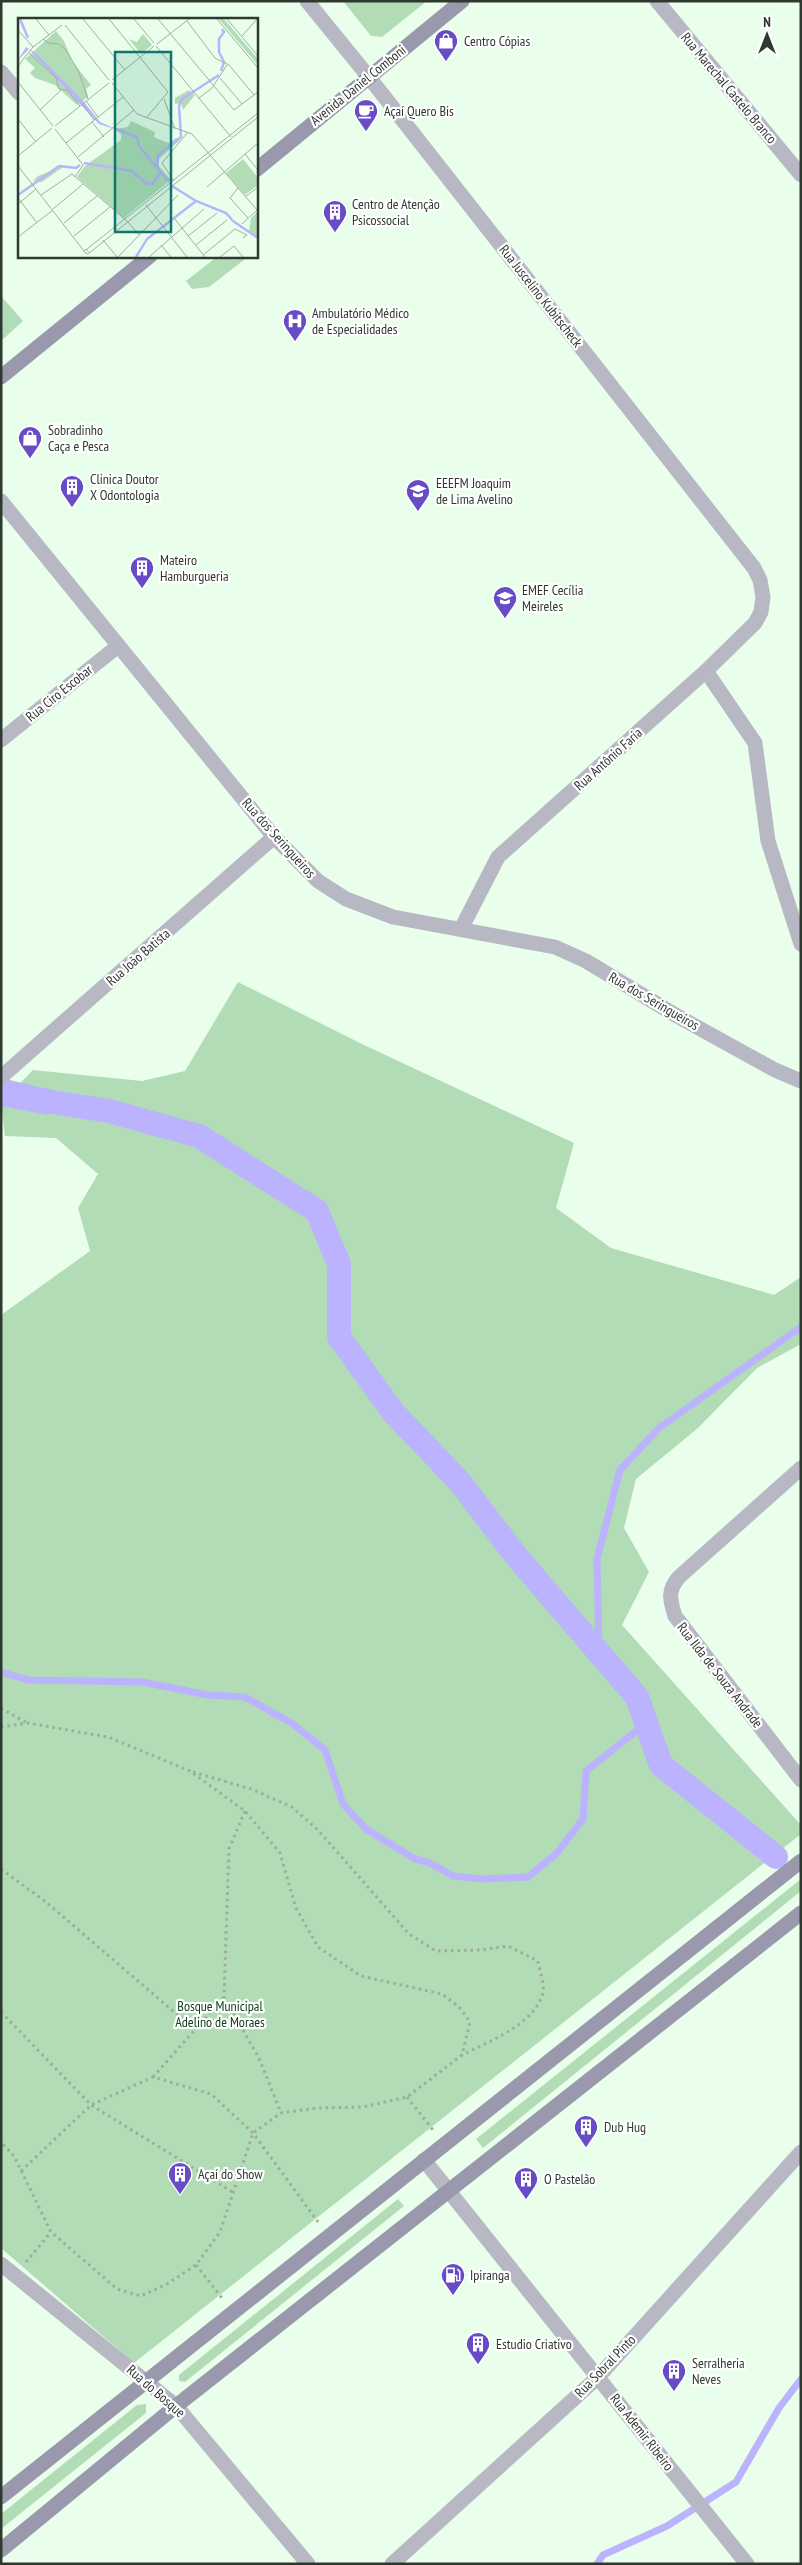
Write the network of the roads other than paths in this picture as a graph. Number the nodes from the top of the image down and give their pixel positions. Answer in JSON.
{"nodes":[{"id":1,"x":307,"y":1,"type":"edge"},
{"id":2,"x":462,"y":1,"type":"edge"},
{"id":3,"x":656,"y":1,"type":"edge"},
{"id":4,"x":1,"y":72,"type":"edge"},
{"id":5,"x":368,"y":76,"type":"junction"},
{"id":6,"x":18,"y":93,"type":"edge"},
{"id":7,"x":258,"y":168,"type":"edge"},
{"id":8,"x":801,"y":175,"type":"edge"},
{"id":9,"x":148,"y":258,"type":"edge"},
{"id":10,"x":1,"y":377,"type":"edge"},
{"id":11,"x":1,"y":502,"type":"edge"},
{"id":12,"x":763,"y":597,"type":"joint"},
{"id":13,"x":118,"y":646,"type":"junction"},
{"id":14,"x":706,"y":671,"type":"junction"},
{"id":15,"x":1,"y":740,"type":"edge"},
{"id":16,"x":274,"y":837,"type":"junction"},
{"id":17,"x":461,"y":929,"type":"junction"},
{"id":18,"x":801,"y":944,"type":"edge"},
{"id":19,"x":2,"y":1076,"type":"edge"},
{"id":20,"x":801,"y":1081,"type":"edge"},
{"id":21,"x":801,"y":1468,"type":"edge"},
{"id":22,"x":801,"y":1780,"type":"edge"},
{"id":23,"x":801,"y":1861,"type":"edge"},
{"id":24,"x":801,"y":1913,"type":"edge"},
{"id":25,"x":801,"y":2152,"type":"edge"},
{"id":26,"x":424,"y":2160,"type":"junction"},
{"id":27,"x":448,"y":2192,"type":"junction"},
{"id":28,"x":1,"y":2264,"type":"edge"},
{"id":29,"x":598,"y":2377,"type":"junction"},
{"id":30,"x":146,"y":2382,"type":"junction"},
{"id":31,"x":176,"y":2406,"type":"junction"},
{"id":32,"x":1,"y":2497,"type":"edge"},
{"id":33,"x":1,"y":2550,"type":"edge"},
{"id":34,"x":308,"y":2564,"type":"edge"},
{"id":35,"x":392,"y":2564,"type":"edge"},
{"id":36,"x":747,"y":2564,"type":"edge"}],
"edges":[{"from":1,"to":5,"type":"street","name":"Rua Juscelino Kubitscheck"},
{"from":2,"to":5,"type":"street","name":"Avenida Daniel Comboni"},
{"from":3,"to":8,"type":"street","name":"Rua Marechal Castelo Branco"},
{"from":4,"to":6,"type":"street"},
{"from":5,"to":7,"type":"street","name":"Avenida Daniel Comboni"},
{"from":5,"to":12,"type":"street","name":"Rua Juscelino Kubitscheck"},
{"from":9,"to":10,"type":"street"},
{"from":11,"to":13,"type":"street","name":"Rua dos Seringueiros"},
{"from":12,"to":14,"type":"street","name":"Rua Antônio Faria"},
{"from":13,"to":15,"type":"street","name":"Rua Ciro Escobar"},
{"from":13,"to":16,"type":"street","name":"Rua dos Seringueiros"},
{"from":14,"to":17,"type":"street","name":"Rua Antônio Faria"},
{"from":14,"to":18,"type":"street"},
{"from":16,"to":17,"type":"street","name":"Rua dos Seringueiros"},
{"from":16,"to":19,"type":"street","name":"Rua João Batista"},
{"from":17,"to":20,"type":"street","name":"Rua dos Seringueiros"},
{"from":21,"to":22,"type":"street","name":"Rua Ilda de Souza Andrade"},
{"from":23,"to":26,"type":"street"},
{"from":24,"to":27,"type":"street"},
{"from":25,"to":29,"type":"street","name":"Rua Sobral Pinto"},
{"from":26,"to":27,"type":"street","name":"Rua Ademir Ribeiro"},
{"from":26,"to":30,"type":"street"},
{"from":27,"to":29,"type":"street","name":"Rua Ademir Ribeiro"},
{"from":27,"to":31,"type":"street"},
{"from":28,"to":30,"type":"street","name":"Rua do Bosque"},
{"from":29,"to":35,"type":"street","name":"Rua Sobral Pinto"},
{"from":29,"to":36,"type":"street","name":"Rua Ademir Ribeiro"},
{"from":30,"to":31,"type":"street","name":"Rua do Bosque"},
{"from":30,"to":32,"type":"street"},
{"from":31,"to":33,"type":"street"},
{"from":31,"to":34,"type":"street","name":"Rua do Bosque"}]}
